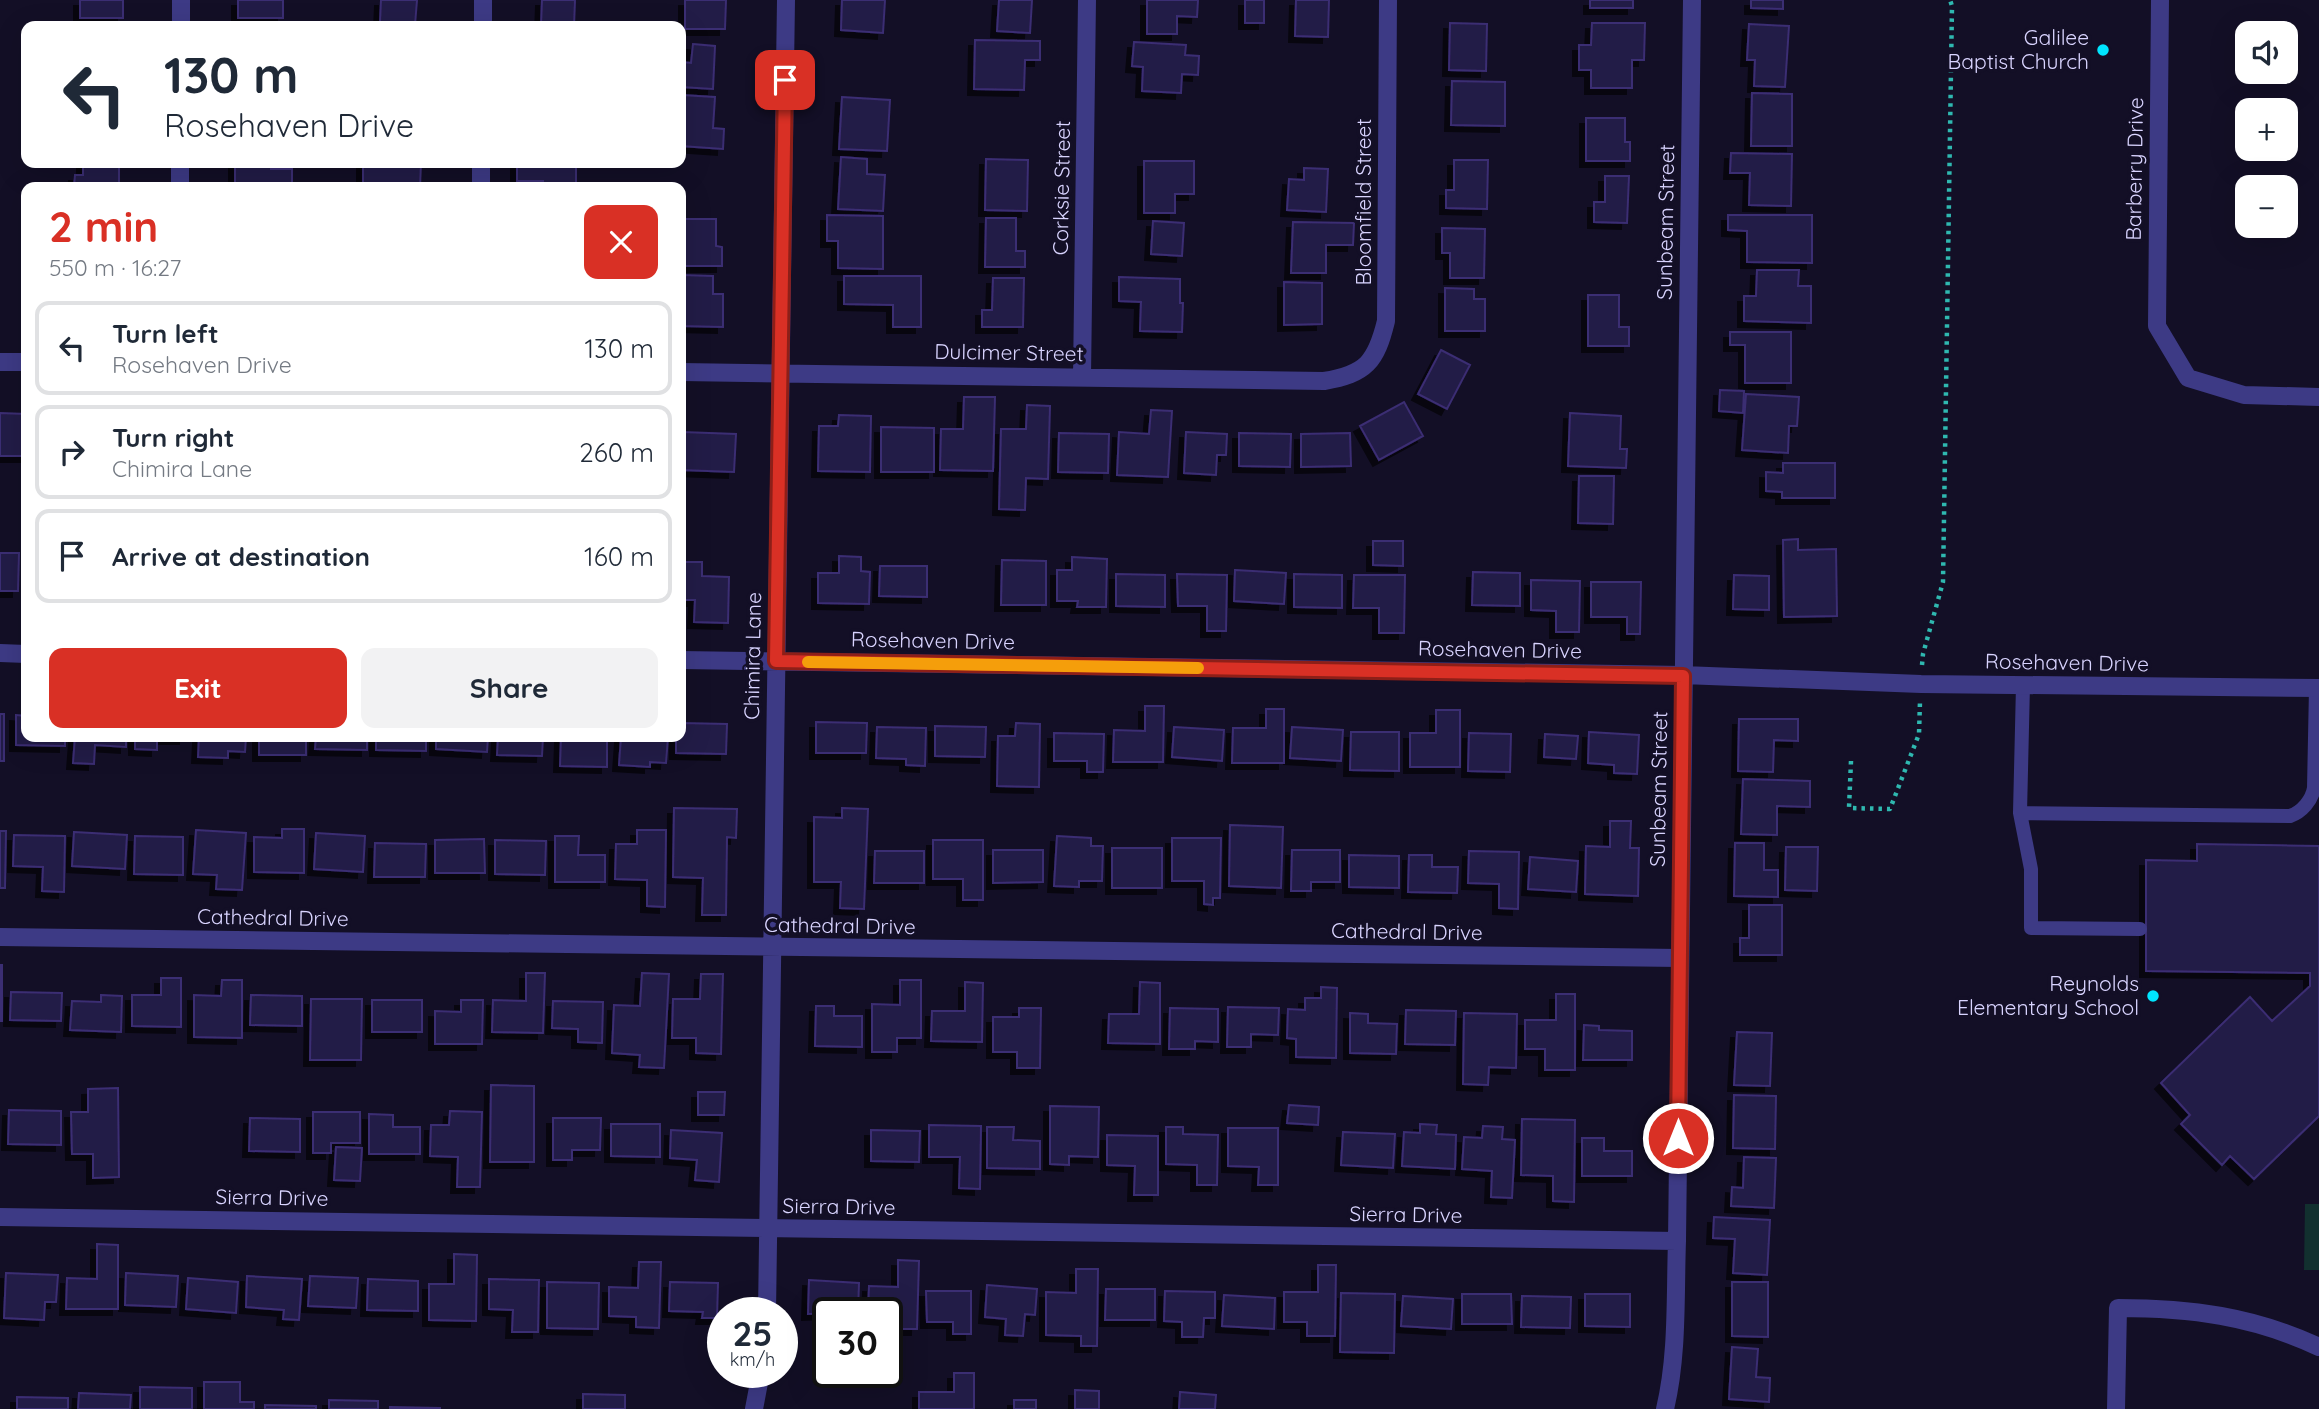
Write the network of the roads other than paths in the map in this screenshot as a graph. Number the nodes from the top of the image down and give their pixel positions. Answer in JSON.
{"nodes":[{"id":1,"x":181,"y":0,"type":"edge"},
{"id":2,"x":483,"y":0,"type":"edge"},
{"id":3,"x":786,"y":0,"type":"edge"},
{"id":4,"x":1087,"y":0,"type":"edge"},
{"id":5,"x":1388,"y":0,"type":"edge"},
{"id":6,"x":1692,"y":0,"type":"edge"},
{"id":7,"x":2160,"y":0,"type":"edge"},
{"id":8,"x":181,"y":21,"type":"edge"},
{"id":9,"x":483,"y":21,"type":"edge"},
{"id":10,"x":0,"y":362,"type":"edge"},
{"id":11,"x":21,"y":362,"type":"edge"},
{"id":12,"x":686,"y":372,"type":"edge"},
{"id":13,"x":781,"y":374,"type":"junction"},
{"id":14,"x":1082,"y":377,"type":"junction"},
{"id":15,"x":1336,"y":379,"type":"joint"},
{"id":16,"x":2319,"y":397,"type":"edge"},
{"id":17,"x":0,"y":653,"type":"edge"},
{"id":18,"x":21,"y":654,"type":"edge"},
{"id":19,"x":686,"y":660,"type":"edge"},
{"id":20,"x":776,"y":661,"type":"junction"},
{"id":21,"x":1683,"y":676,"type":"junction"},
{"id":22,"x":2023,"y":685,"type":"junction"},
{"id":23,"x":2318,"y":688,"type":"edge"},
{"id":24,"x":2020,"y":813,"type":"junction"},
{"id":25,"x":2140,"y":929,"type":"dead end"},
{"id":26,"x":0,"y":937,"type":"edge"},
{"id":27,"x":772,"y":948,"type":"junction"},
{"id":28,"x":1679,"y":958,"type":"junction"},
{"id":29,"x":0,"y":1217,"type":"edge"},
{"id":30,"x":769,"y":1229,"type":"junction"},
{"id":31,"x":1677,"y":1241,"type":"junction"},
{"id":32,"x":767,"y":1297,"type":"edge"},
{"id":33,"x":2319,"y":1347,"type":"edge"},
{"id":34,"x":758,"y":1388,"type":"edge"},
{"id":35,"x":754,"y":1409,"type":"edge"},
{"id":36,"x":1665,"y":1409,"type":"edge"},
{"id":37,"x":2116,"y":1409,"type":"edge"}],
"edges":[{"from":1,"to":8,"type":"street"},
{"from":2,"to":9,"type":"street"},
{"from":3,"to":13,"type":"street","name":"Chimira Lane"},
{"from":4,"to":14,"type":"street","name":"Corksie Street"},
{"from":5,"to":15,"type":"street","name":"Bloomfield Street"},
{"from":6,"to":21,"type":"street","name":"Sunbeam Street"},
{"from":7,"to":16,"type":"street","name":"Barberry Drive"},
{"from":10,"to":11,"type":"street"},
{"from":12,"to":13,"type":"street","name":"Dulcimer Street"},
{"from":13,"to":14,"type":"street","name":"Dulcimer Street"},
{"from":13,"to":20,"type":"street","name":"Chimira Lane"},
{"from":14,"to":15,"type":"street","name":"Dulcimer Street"},
{"from":17,"to":18,"type":"street"},
{"from":19,"to":20,"type":"street","name":"Rosehaven Drive"},
{"from":20,"to":21,"type":"street","name":"Rosehaven Drive"},
{"from":20,"to":27,"type":"street","name":"Chimira Lane"},
{"from":21,"to":22,"type":"street","name":"Rosehaven Drive"},
{"from":21,"to":28,"type":"street","name":"Sunbeam Street"},
{"from":22,"to":23,"type":"street","name":"Rosehaven Drive"},
{"from":22,"to":24,"type":"lane"},
{"from":23,"to":24,"type":"lane"},
{"from":24,"to":25,"type":"lane"},
{"from":26,"to":27,"type":"street","name":"Cathedral Drive"},
{"from":27,"to":28,"type":"street","name":"Cathedral Drive"},
{"from":27,"to":30,"type":"street","name":"Chimira Lane"},
{"from":28,"to":31,"type":"street","name":"Sunbeam Street"},
{"from":29,"to":30,"type":"street","name":"Sierra Drive"},
{"from":30,"to":31,"type":"street","name":"Sierra Drive"},
{"from":30,"to":32,"type":"street","name":"Chimira Lane"},
{"from":31,"to":36,"type":"street","name":"Sunbeam Street"},
{"from":33,"to":37,"type":"street"},
{"from":34,"to":35,"type":"street"}]}
